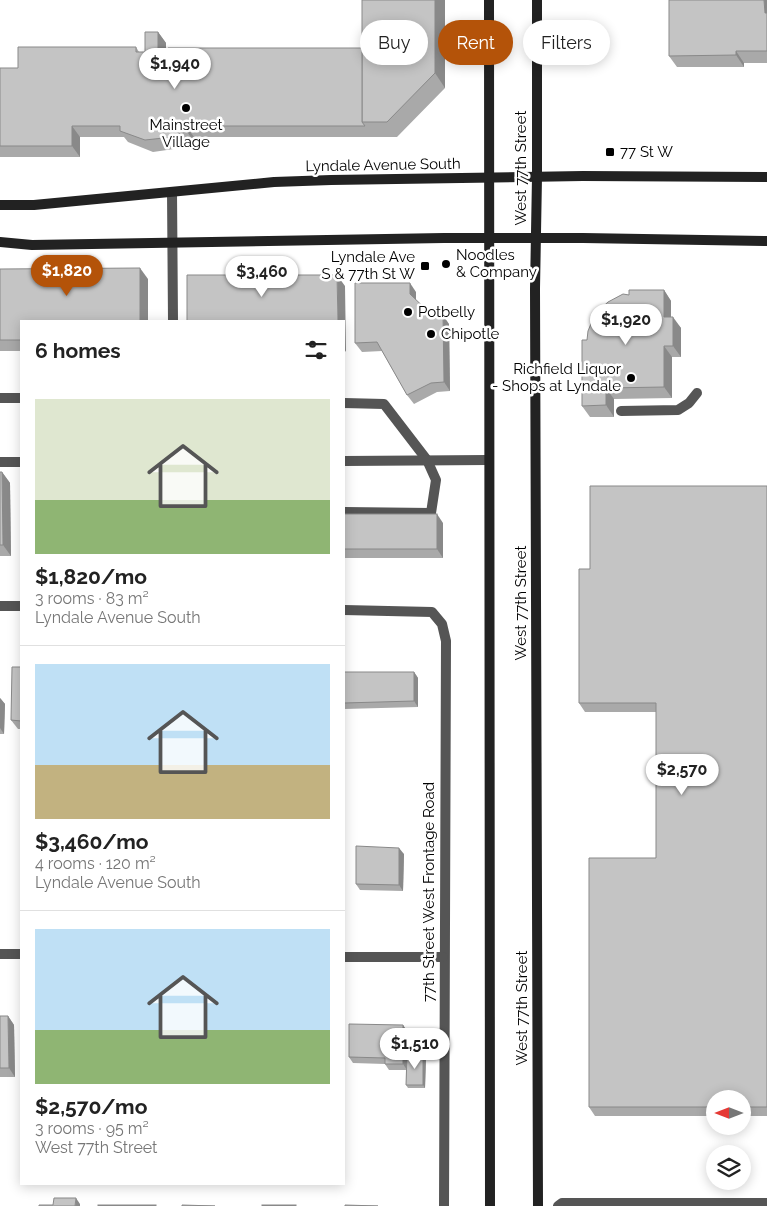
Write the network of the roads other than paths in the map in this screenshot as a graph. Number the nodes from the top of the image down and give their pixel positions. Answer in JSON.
{"nodes":[{"id":1,"x":489,"y":0,"type":"edge"},
{"id":2,"x":537,"y":0,"type":"edge"},
{"id":3,"x":537,"y":177,"type":"junction"},
{"id":4,"x":767,"y":177,"type":"edge"},
{"id":5,"x":488,"y":178,"type":"junction"},
{"id":6,"x":172,"y":192,"type":"junction"},
{"id":7,"x":0,"y":205,"type":"edge"},
{"id":8,"x":488,"y":239,"type":"junction"},
{"id":9,"x":536,"y":239,"type":"junction"},
{"id":10,"x":767,"y":241,"type":"edge"},
{"id":11,"x":0,"y":242,"type":"edge"},
{"id":12,"x":172,"y":243,"type":"junction"},
{"id":13,"x":173,"y":320,"type":"edge"},
{"id":14,"x":697,"y":393,"type":"dead end"},
{"id":15,"x":0,"y":398,"type":"edge"},
{"id":16,"x":20,"y":398,"type":"edge"},
{"id":17,"x":345,"y":403,"type":"edge"},
{"id":18,"x":621,"y":411,"type":"dead end"},
{"id":19,"x":427,"y":460,"type":"junction"},
{"id":20,"x":488,"y":460,"type":"junction"},
{"id":21,"x":345,"y":461,"type":"edge"},
{"id":22,"x":0,"y":462,"type":"edge"},
{"id":23,"x":20,"y":462,"type":"edge"},
{"id":24,"x":345,"y":512,"type":"edge"},
{"id":25,"x":0,"y":606,"type":"edge"},
{"id":26,"x":20,"y":606,"type":"edge"},
{"id":27,"x":345,"y":610,"type":"edge"},
{"id":28,"x":0,"y":954,"type":"edge"},
{"id":29,"x":20,"y":954,"type":"edge"},
{"id":30,"x":345,"y":956,"type":"edge"},
{"id":31,"x":444,"y":957,"type":"junction"},
{"id":32,"x":767,"y":1203,"type":"edge"},
{"id":33,"x":444,"y":1206,"type":"edge"},
{"id":34,"x":490,"y":1206,"type":"edge"},
{"id":35,"x":538,"y":1206,"type":"edge"},
{"id":36,"x":558,"y":1206,"type":"edge"}],
"edges":[{"from":1,"to":5,"type":"street"},
{"from":2,"to":3,"type":"street","name":"West 77th Street"},
{"from":3,"to":4,"type":"street","name":"Lyndale Avenue South"},
{"from":3,"to":5,"type":"street","name":"Lyndale Avenue South"},
{"from":3,"to":9,"type":"street","name":"West 77th Street"},
{"from":5,"to":6,"type":"street","name":"Lyndale Avenue South"},
{"from":5,"to":8,"type":"street"},
{"from":6,"to":7,"type":"street","name":"Lyndale Avenue South"},
{"from":6,"to":12,"type":"street"},
{"from":8,"to":9,"type":"street"},
{"from":8,"to":12,"type":"street"},
{"from":8,"to":20,"type":"street"},
{"from":9,"to":10,"type":"street"},
{"from":9,"to":35,"type":"street","name":"West 77th Street"},
{"from":11,"to":12,"type":"street"},
{"from":12,"to":13,"type":"street"},
{"from":14,"to":18,"type":"street"},
{"from":15,"to":16,"type":"street"},
{"from":17,"to":19,"type":"street"},
{"from":19,"to":20,"type":"street"},
{"from":19,"to":21,"type":"street"},
{"from":19,"to":24,"type":"street"},
{"from":20,"to":34,"type":"street"},
{"from":22,"to":23,"type":"street"},
{"from":25,"to":26,"type":"street"},
{"from":27,"to":31,"type":"street","name":"77th Street West Frontage Road"},
{"from":28,"to":29,"type":"street"},
{"from":30,"to":31,"type":"street"},
{"from":31,"to":33,"type":"street","name":"77th Street West Frontage Road"},
{"from":32,"to":36,"type":"street"}]}
